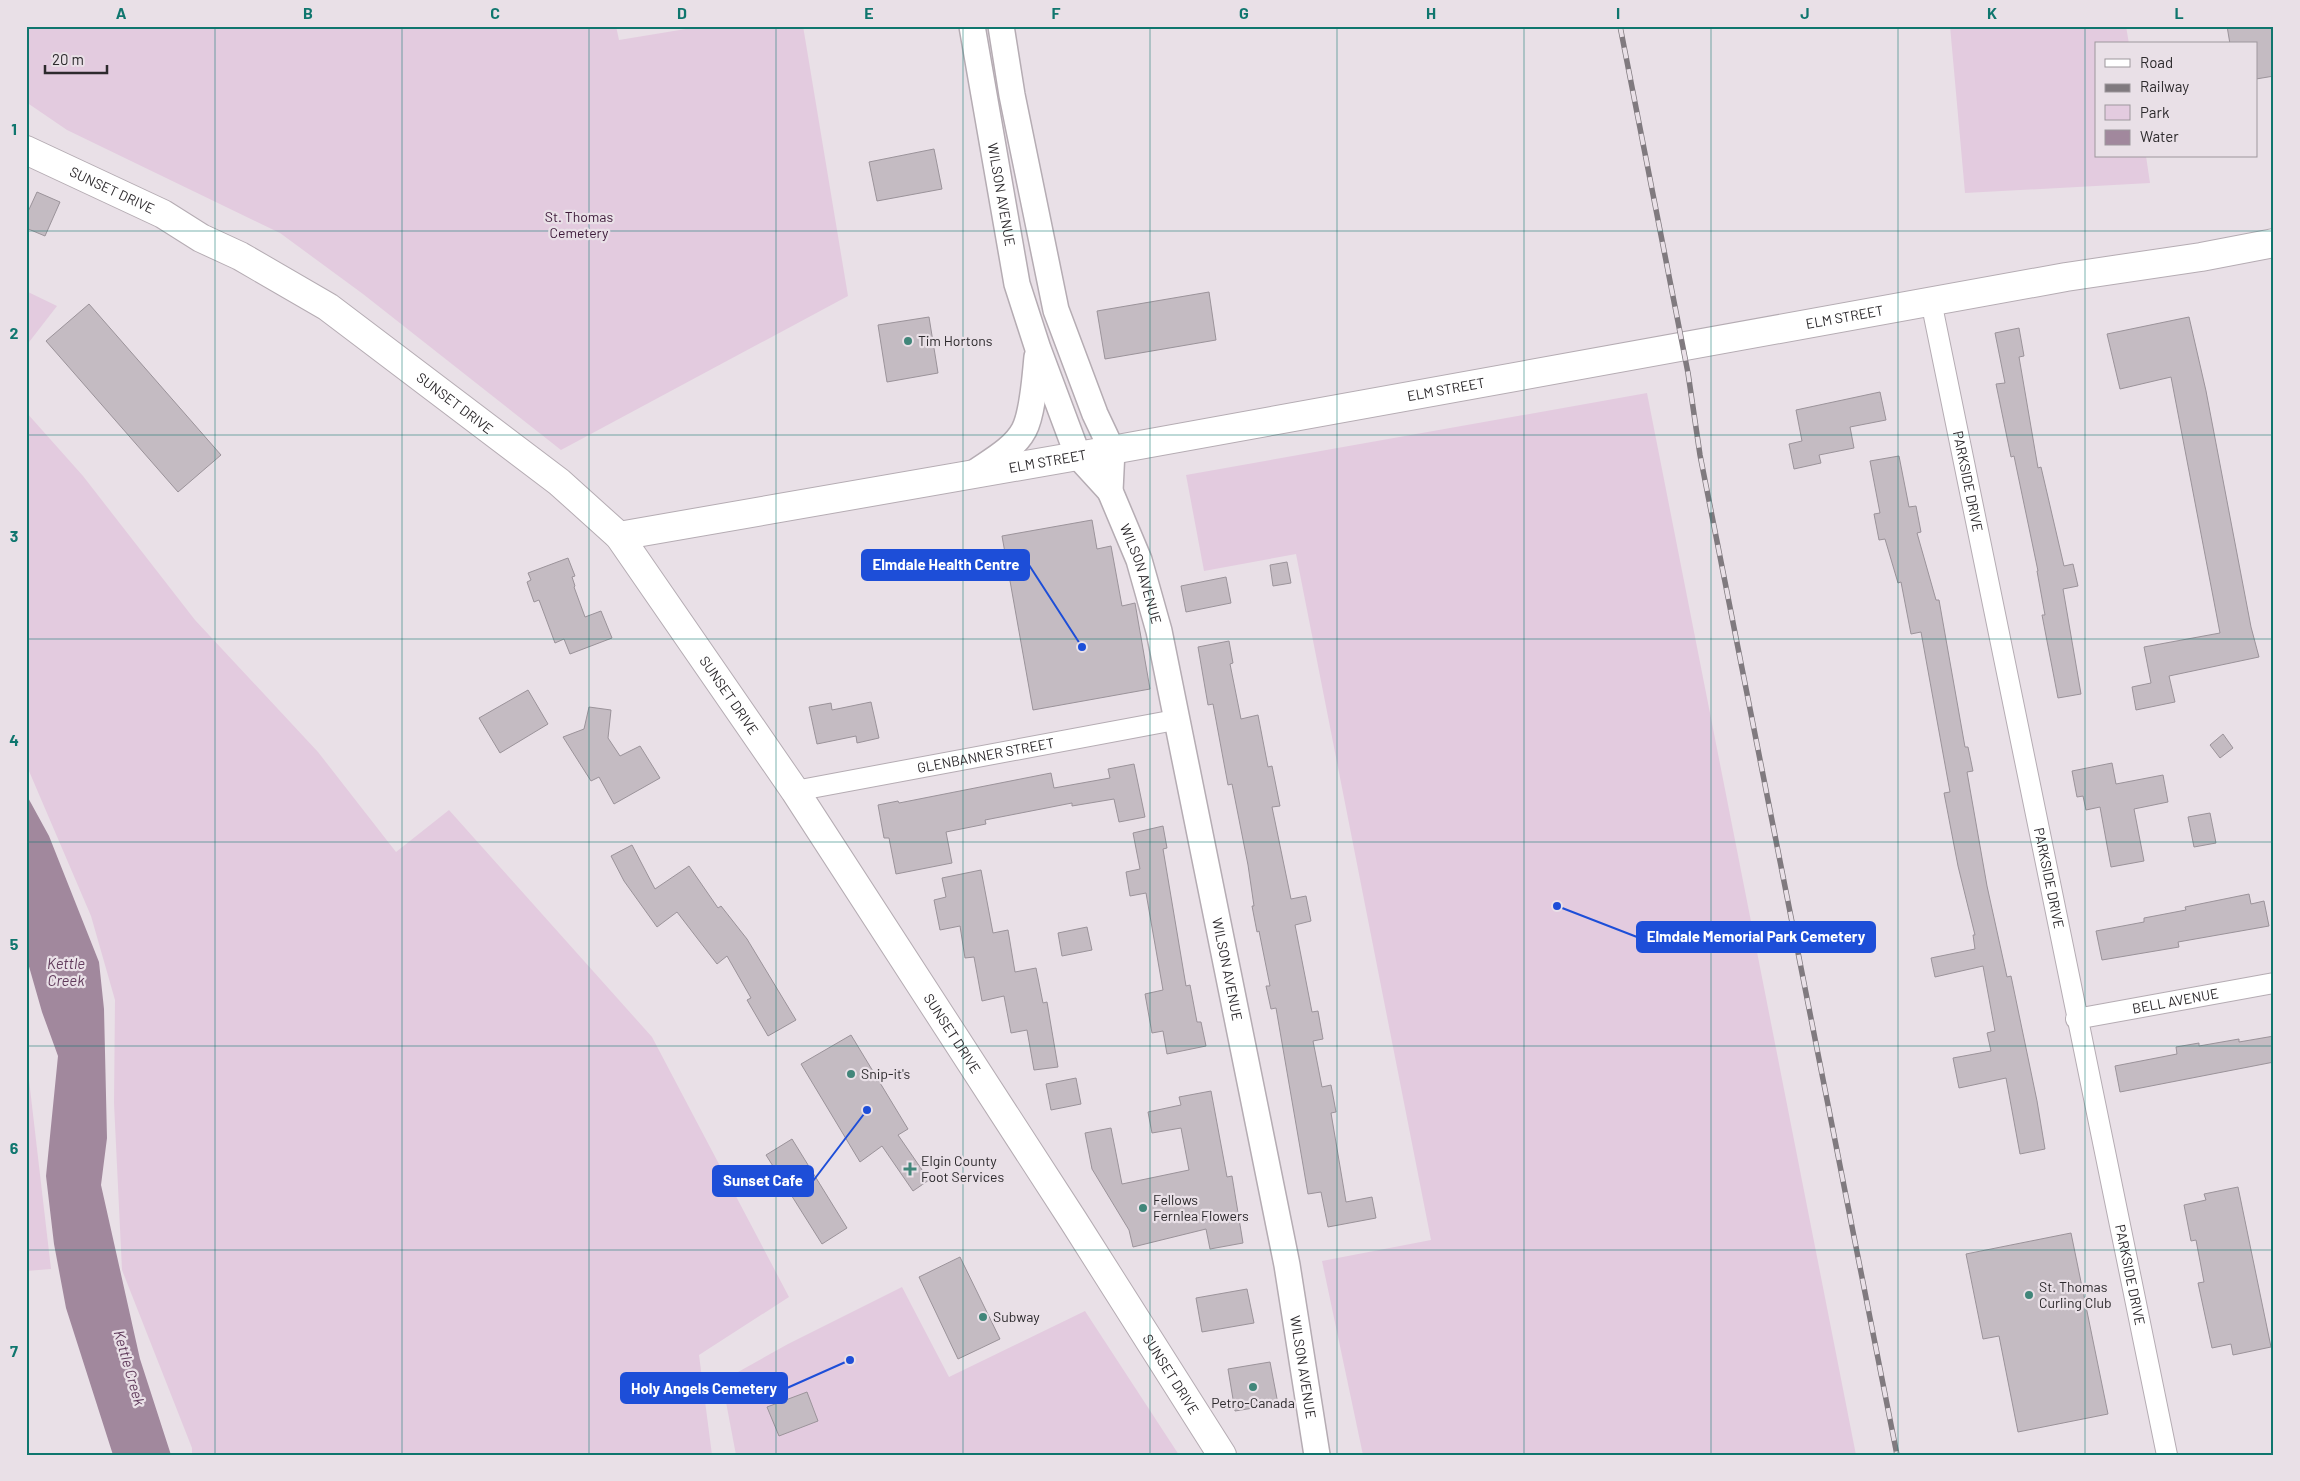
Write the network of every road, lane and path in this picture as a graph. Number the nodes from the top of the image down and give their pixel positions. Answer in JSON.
{"nodes":[{"id":1,"x":972,"y":26,"type":"edge"},
{"id":2,"x":1002,"y":26,"type":"edge"},
{"id":3,"x":1012,"y":95,"type":"junction"},
{"id":4,"x":984,"y":100,"type":"junction"},
{"id":5,"x":26,"y":150,"type":"edge"},
{"id":6,"x":2274,"y":243,"type":"edge"},
{"id":7,"x":1930,"y":301,"type":"junction"},
{"id":8,"x":1038,"y":349,"type":"junction"},
{"id":9,"x":1112,"y":450,"type":"junction"},
{"id":10,"x":1078,"y":456,"type":"junction"},
{"id":11,"x":974,"y":473,"type":"junction"},
{"id":12,"x":1110,"y":491,"type":"junction"},
{"id":13,"x":618,"y":536,"type":"junction"},
{"id":14,"x":1175,"y":720,"type":"junction"},
{"id":15,"x":794,"y":791,"type":"junction"},
{"id":16,"x":2274,"y":983,"type":"edge"},
{"id":17,"x":2076,"y":1019,"type":"junction"},
{"id":18,"x":1222,"y":1455,"type":"edge"},
{"id":19,"x":1317,"y":1455,"type":"edge"},
{"id":20,"x":2167,"y":1455,"type":"edge"}],
"edges":[{"from":1,"to":4,"type":"street","name":"WILSON AVENUE"},
{"from":2,"to":3,"type":"street","name":"WILSON AVENUE"},
{"from":3,"to":4,"type":"street"},
{"from":3,"to":9,"type":"street","name":"WILSON AVENUE"},
{"from":4,"to":8,"type":"street","name":"WILSON AVENUE"},
{"from":5,"to":13,"type":"main road","name":"SUNSET DRIVE"},
{"from":6,"to":7,"type":"main road","name":"ELM STREET"},
{"from":7,"to":9,"type":"main road","name":"ELM STREET"},
{"from":7,"to":17,"type":"street","name":"PARKSIDE DRIVE"},
{"from":8,"to":10,"type":"street","name":"WILSON AVENUE"},
{"from":8,"to":11,"type":"street"},
{"from":9,"to":10,"type":"main road","name":"ELM STREET"},
{"from":9,"to":12,"type":"street","name":"WILSON AVENUE"},
{"from":10,"to":11,"type":"main road","name":"ELM STREET"},
{"from":10,"to":12,"type":"street","name":"WILSON AVENUE"},
{"from":11,"to":13,"type":"main road","name":"ELM STREET"},
{"from":12,"to":14,"type":"street","name":"WILSON AVENUE"},
{"from":13,"to":15,"type":"main road","name":"SUNSET DRIVE"},
{"from":14,"to":15,"type":"street","name":"GLENBANNER STREET"},
{"from":14,"to":19,"type":"street","name":"WILSON AVENUE"},
{"from":15,"to":18,"type":"main road","name":"SUNSET DRIVE"},
{"from":16,"to":17,"type":"street","name":"BELL AVENUE"},
{"from":17,"to":20,"type":"street","name":"PARKSIDE DRIVE"}]}
